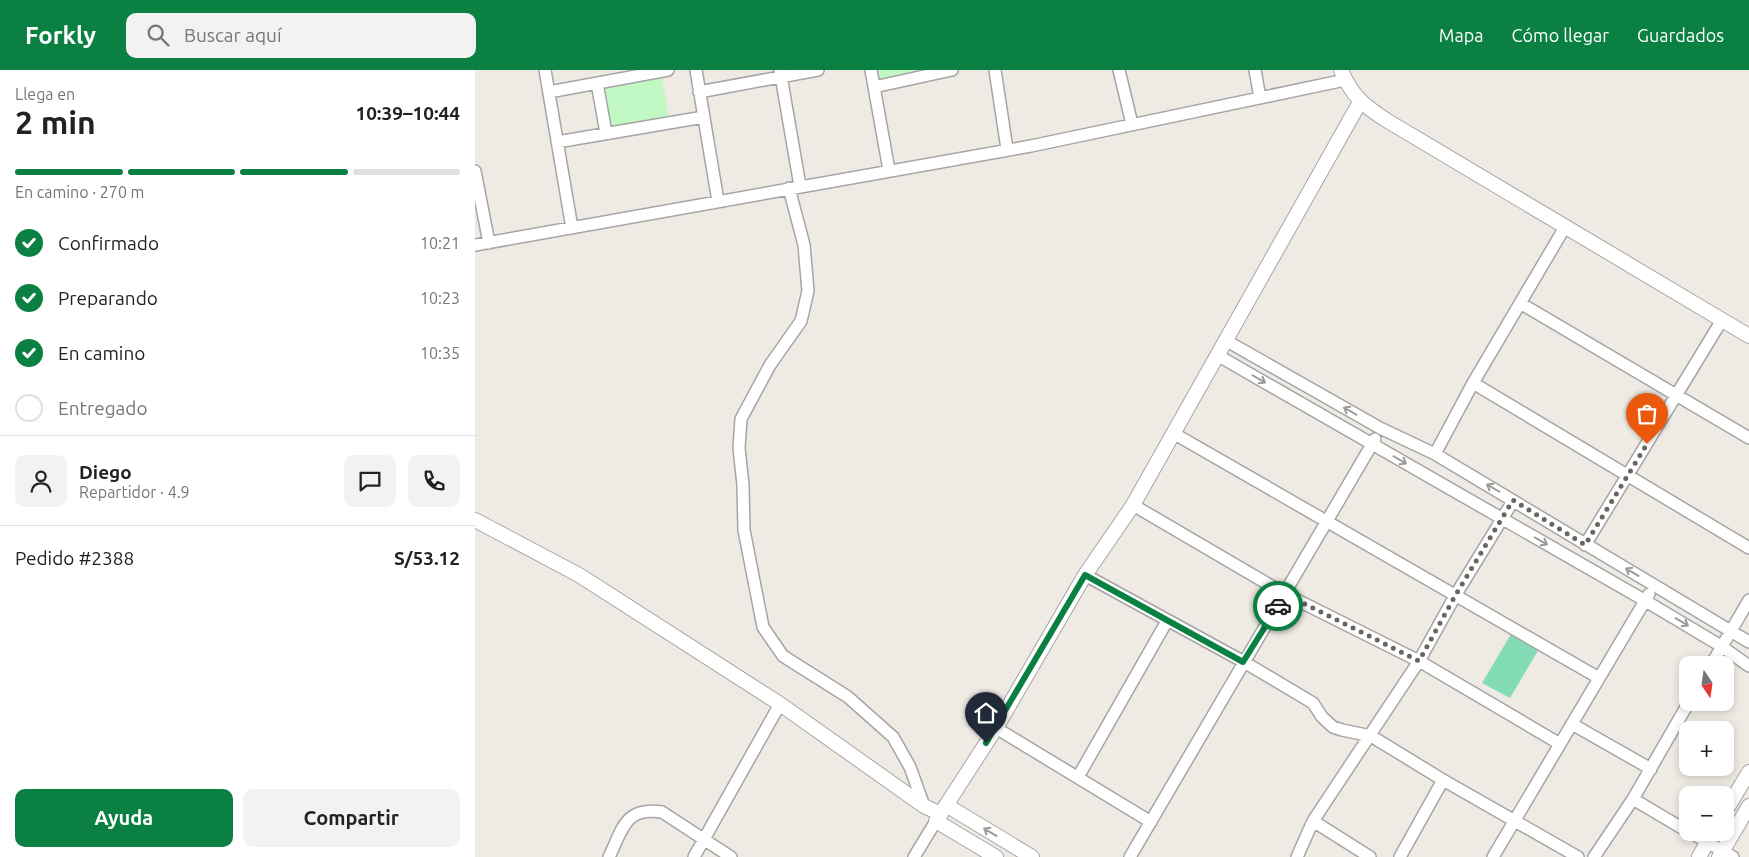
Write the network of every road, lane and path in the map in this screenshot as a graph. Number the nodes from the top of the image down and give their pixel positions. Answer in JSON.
{"nodes":[{"id":1,"x":545,"y":70,"type":"edge"},
{"id":2,"x":668,"y":70,"type":"edge"},
{"id":3,"x":695,"y":70,"type":"edge"},
{"id":4,"x":818,"y":70,"type":"edge"},
{"id":5,"x":871,"y":70,"type":"edge"},
{"id":6,"x":995,"y":70,"type":"edge"},
{"id":7,"x":1119,"y":70,"type":"edge"},
{"id":8,"x":1255,"y":70,"type":"edge"},
{"id":9,"x":948,"y":71,"type":"edge"},
{"id":10,"x":780,"y":73,"type":"edge"},
{"id":11,"x":1343,"y":75,"type":"edge"},
{"id":12,"x":597,"y":83,"type":"junction"},
{"id":13,"x":874,"y":87,"type":"junction"},
{"id":14,"x":549,"y":92,"type":"junction"},
{"id":15,"x":699,"y":92,"type":"junction"},
{"id":16,"x":1260,"y":98,"type":"junction"},
{"id":17,"x":1360,"y":102,"type":"junction"},
{"id":18,"x":704,"y":116,"type":"junction"},
{"id":19,"x":1131,"y":124,"type":"junction"},
{"id":20,"x":606,"y":133,"type":"junction"},
{"id":21,"x":557,"y":142,"type":"junction"},
{"id":22,"x":1007,"y":149,"type":"junction"},
{"id":23,"x":889,"y":170,"type":"junction"},
{"id":24,"x":475,"y":171,"type":"edge"},
{"id":25,"x":794,"y":187,"type":"junction"},
{"id":26,"x":718,"y":201,"type":"junction"},
{"id":27,"x":1565,"y":227,"type":"junction"},
{"id":28,"x":572,"y":228,"type":"junction"},
{"id":29,"x":489,"y":243,"type":"junction"},
{"id":30,"x":475,"y":245,"type":"edge"},
{"id":31,"x":1520,"y":303,"type":"junction"},
{"id":32,"x":1722,"y":320,"type":"junction"},
{"id":33,"x":1749,"y":336,"type":"edge"},
{"id":34,"x":1225,"y":340,"type":"junction"},
{"id":35,"x":1217,"y":355,"type":"junction"},
{"id":36,"x":1473,"y":383,"type":"junction"},
{"id":37,"x":1676,"y":396,"type":"junction"},
{"id":38,"x":1380,"y":428,"type":"junction"},
{"id":39,"x":1173,"y":433,"type":"junction"},
{"id":40,"x":1749,"y":438,"type":"edge"},
{"id":41,"x":1372,"y":444,"type":"junction"},
{"id":42,"x":1435,"y":454,"type":"junction"},
{"id":43,"x":1628,"y":476,"type":"junction"},
{"id":44,"x":1513,"y":500,"type":"junction"},
{"id":45,"x":1133,"y":505,"type":"junction"},
{"id":46,"x":1502,"y":519,"type":"junction"},
{"id":47,"x":475,"y":520,"type":"edge"},
{"id":48,"x":1326,"y":522,"type":"junction"},
{"id":49,"x":1585,"y":545,"type":"junction"},
{"id":50,"x":1749,"y":548,"type":"edge"},
{"id":51,"x":1085,"y":575,"type":"junction"},
{"id":52,"x":1654,"y":586,"type":"junction"},
{"id":53,"x":1285,"y":594,"type":"junction"},
{"id":54,"x":1455,"y":596,"type":"junction"},
{"id":55,"x":1645,"y":600,"type":"junction"},
{"id":56,"x":1749,"y":600,"type":"edge"},
{"id":57,"x":1167,"y":620,"type":"junction"},
{"id":58,"x":1730,"y":631,"type":"junction"},
{"id":59,"x":1749,"y":642,"type":"edge"},
{"id":60,"x":1721,"y":646,"type":"junction"},
{"id":61,"x":1716,"y":656,"type":"edge"},
{"id":62,"x":1419,"y":661,"type":"junction"},
{"id":63,"x":1243,"y":662,"type":"junction"},
{"id":64,"x":1749,"y":666,"type":"edge"},
{"id":65,"x":1599,"y":678,"type":"junction"},
{"id":66,"x":780,"y":704,"type":"junction"},
{"id":67,"x":1684,"y":711,"type":"edge"},
{"id":68,"x":1572,"y":724,"type":"junction"},
{"id":69,"x":996,"y":728,"type":"junction"},
{"id":70,"x":1371,"y":736,"type":"junction"},
{"id":71,"x":1560,"y":744,"type":"junction"},
{"id":72,"x":1651,"y":769,"type":"junction"},
{"id":73,"x":1749,"y":772,"type":"edge"},
{"id":74,"x":1078,"y":777,"type":"junction"},
{"id":75,"x":1443,"y":780,"type":"junction"},
{"id":76,"x":1734,"y":797,"type":"edge"},
{"id":77,"x":1633,"y":799,"type":"junction"},
{"id":78,"x":924,"y":806,"type":"junction"},
{"id":79,"x":1749,"y":806,"type":"edge"},
{"id":80,"x":941,"y":813,"type":"junction"},
{"id":81,"x":1515,"y":820,"type":"junction"},
{"id":82,"x":1151,"y":822,"type":"junction"},
{"id":83,"x":1313,"y":822,"type":"junction"},
{"id":84,"x":1679,"y":826,"type":"edge"},
{"id":85,"x":704,"y":840,"type":"junction"},
{"id":86,"x":1708,"y":841,"type":"edge"},
{"id":87,"x":1713,"y":841,"type":"edge"},
{"id":88,"x":1725,"y":855,"type":"edge"},
{"id":89,"x":609,"y":857,"type":"edge"},
{"id":90,"x":694,"y":857,"type":"edge"},
{"id":91,"x":731,"y":857,"type":"edge"},
{"id":92,"x":914,"y":857,"type":"edge"},
{"id":93,"x":995,"y":857,"type":"edge"},
{"id":94,"x":1032,"y":857,"type":"edge"},
{"id":95,"x":1131,"y":857,"type":"edge"},
{"id":96,"x":1297,"y":857,"type":"edge"},
{"id":97,"x":1370,"y":857,"type":"edge"},
{"id":98,"x":1400,"y":857,"type":"edge"},
{"id":99,"x":1493,"y":857,"type":"edge"},
{"id":100,"x":1577,"y":857,"type":"edge"},
{"id":101,"x":1595,"y":857,"type":"edge"},
{"id":102,"x":1699,"y":857,"type":"edge"}],
"edges":[{"from":1,"to":14,"type":"street"},
{"from":2,"to":12,"type":"street"},
{"from":3,"to":15,"type":"street"},
{"from":4,"to":10,"type":"street"},
{"from":5,"to":13,"type":"street"},
{"from":6,"to":22,"type":"street"},
{"from":7,"to":19,"type":"street"},
{"from":8,"to":16,"type":"street"},
{"from":9,"to":13,"type":"street"},
{"from":10,"to":15,"type":"street"},
{"from":10,"to":25,"type":"street"},
{"from":11,"to":16,"type":"street"},
{"from":11,"to":17,"type":"street"},
{"from":12,"to":14,"type":"street"},
{"from":12,"to":20,"type":"street"},
{"from":13,"to":23,"type":"street"},
{"from":14,"to":21,"type":"street"},
{"from":15,"to":18,"type":"street"},
{"from":16,"to":19,"type":"street"},
{"from":17,"to":27,"type":"street"},
{"from":17,"to":34,"type":"street"},
{"from":18,"to":20,"type":"street"},
{"from":18,"to":26,"type":"street"},
{"from":19,"to":22,"type":"street"},
{"from":20,"to":21,"type":"street"},
{"from":21,"to":28,"type":"street"},
{"from":22,"to":23,"type":"street"},
{"from":23,"to":25,"type":"street"},
{"from":24,"to":29,"type":"street"},
{"from":25,"to":26,"type":"street"},
{"from":25,"to":78,"type":"street"},
{"from":26,"to":28,"type":"street"},
{"from":27,"to":31,"type":"street"},
{"from":27,"to":32,"type":"street"},
{"from":28,"to":29,"type":"street"},
{"from":29,"to":30,"type":"street"},
{"from":31,"to":36,"type":"street"},
{"from":31,"to":37,"type":"street"},
{"from":32,"to":33,"type":"street"},
{"from":32,"to":37,"type":"street"},
{"from":34,"to":35,"type":"street"},
{"from":38,"to":34,"type":"street","one_way":true},
{"from":35,"to":39,"type":"street"},
{"from":35,"to":41,"type":"street","one_way":true},
{"from":36,"to":42,"type":"street"},
{"from":36,"to":43,"type":"street"},
{"from":37,"to":40,"type":"street"},
{"from":37,"to":43,"type":"street"},
{"from":38,"to":41,"type":"street"},
{"from":38,"to":42,"type":"street"},
{"from":39,"to":45,"type":"street"},
{"from":39,"to":48,"type":"street"},
{"from":41,"to":46,"type":"street","one_way":true},
{"from":41,"to":48,"type":"street"},
{"from":44,"to":42,"type":"street","one_way":true},
{"from":43,"to":49,"type":"street"},
{"from":43,"to":50,"type":"street"},
{"from":44,"to":46,"type":"street"},
{"from":44,"to":49,"type":"street"},
{"from":45,"to":51,"type":"street"},
{"from":45,"to":53,"type":"street"},
{"from":46,"to":54,"type":"street"},
{"from":46,"to":55,"type":"street","one_way":true},
{"from":47,"to":66,"type":"street"},
{"from":48,"to":53,"type":"street"},
{"from":48,"to":54,"type":"street"},
{"from":52,"to":49,"type":"street","one_way":true},
{"from":51,"to":57,"type":"street"},
{"from":51,"to":69,"type":"street"},
{"from":52,"to":55,"type":"street"},
{"from":52,"to":58,"type":"street"},
{"from":53,"to":62,"type":"street"},
{"from":53,"to":63,"type":"street"},
{"from":54,"to":62,"type":"street"},
{"from":54,"to":65,"type":"street"},
{"from":55,"to":60,"type":"street","one_way":true},
{"from":55,"to":65,"type":"street"},
{"from":56,"to":58,"type":"street"},
{"from":57,"to":63,"type":"street"},
{"from":57,"to":74,"type":"street"},
{"from":58,"to":59,"type":"street"},
{"from":58,"to":60,"type":"street"},
{"from":60,"to":61,"type":"street"},
{"from":60,"to":64,"type":"street"},
{"from":62,"to":70,"type":"street"},
{"from":62,"to":71,"type":"street"},
{"from":63,"to":70,"type":"street"},
{"from":63,"to":82,"type":"street"},
{"from":65,"to":68,"type":"street"},
{"from":66,"to":78,"type":"street"},
{"from":66,"to":85,"type":"street"},
{"from":67,"to":72,"type":"street"},
{"from":68,"to":71,"type":"street"},
{"from":68,"to":72,"type":"street"},
{"from":69,"to":74,"type":"street"},
{"from":69,"to":80,"type":"street"},
{"from":70,"to":75,"type":"street"},
{"from":70,"to":83,"type":"street"},
{"from":71,"to":81,"type":"street"},
{"from":72,"to":77,"type":"street"},
{"from":73,"to":76,"type":"street"},
{"from":74,"to":82,"type":"street"},
{"from":75,"to":81,"type":"street"},
{"from":75,"to":98,"type":"street"},
{"from":77,"to":84,"type":"street"},
{"from":77,"to":101,"type":"street"},
{"from":78,"to":80,"type":"street"},
{"from":79,"to":88,"type":"street"},
{"from":80,"to":92,"type":"street"},
{"from":80,"to":93,"type":"street"},
{"from":94,"to":80,"type":"street","one_way":true},
{"from":81,"to":99,"type":"street"},
{"from":81,"to":100,"type":"street"},
{"from":82,"to":95,"type":"street"},
{"from":83,"to":96,"type":"street"},
{"from":83,"to":97,"type":"street"},
{"from":85,"to":89,"type":"street"},
{"from":85,"to":90,"type":"street"},
{"from":85,"to":91,"type":"street"},
{"from":86,"to":102,"type":"street"},
{"from":87,"to":88,"type":"street"}]}
